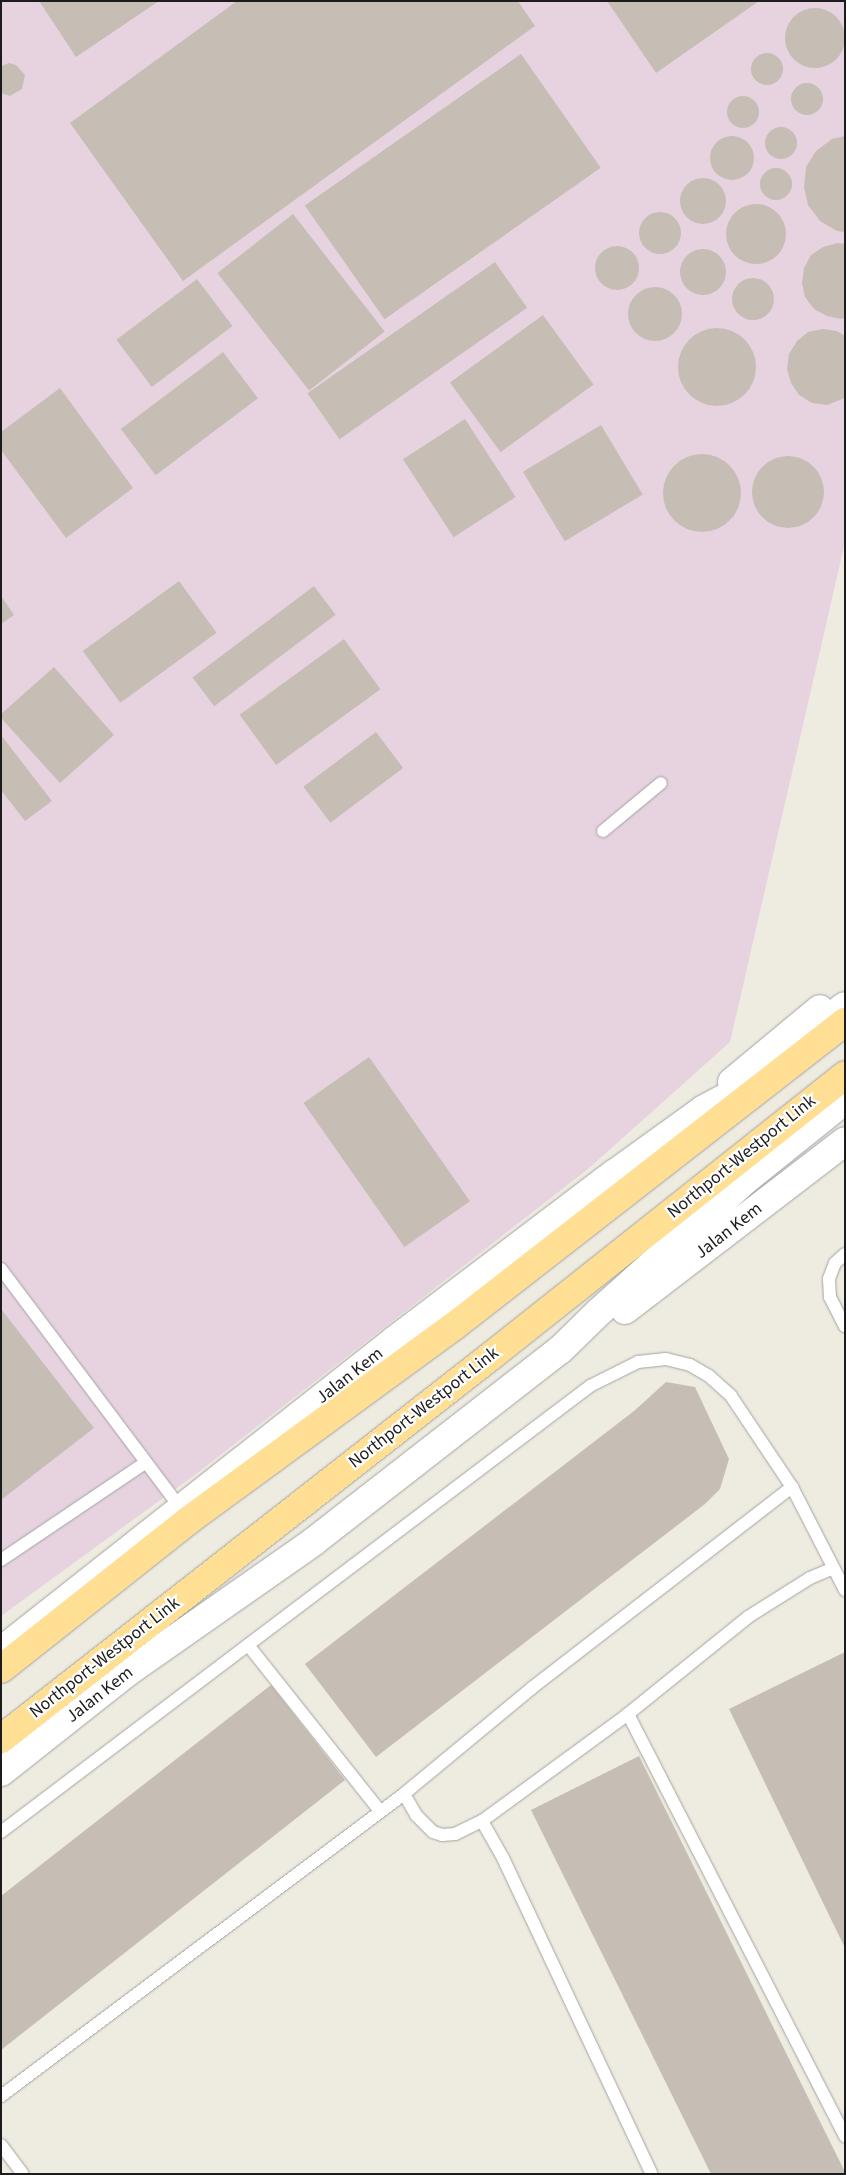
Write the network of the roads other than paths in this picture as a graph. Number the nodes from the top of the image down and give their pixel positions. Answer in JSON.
{"nodes":[{"id":1,"x":661,"y":783,"type":"dead end"},
{"id":2,"x":603,"y":831,"type":"dead end"},
{"id":3,"x":845,"y":988,"type":"edge"},
{"id":4,"x":845,"y":1006,"type":"edge"},
{"id":5,"x":845,"y":1022,"type":"edge"},
{"id":6,"x":845,"y":1074,"type":"edge"},
{"id":7,"x":845,"y":1100,"type":"edge"},
{"id":8,"x":704,"y":1109,"type":"junction"},
{"id":9,"x":845,"y":1140,"type":"edge"},
{"id":10,"x":845,"y":1254,"type":"edge"},
{"id":11,"x":1,"y":1269,"type":"edge"},
{"id":12,"x":845,"y":1326,"type":"edge"},
{"id":13,"x":560,"y":1350,"type":"junction"},
{"id":14,"x":145,"y":1463,"type":"junction"},
{"id":15,"x":792,"y":1487,"type":"junction"},
{"id":16,"x":181,"y":1509,"type":"junction"},
{"id":17,"x":1,"y":1560,"type":"edge"},
{"id":18,"x":833,"y":1568,"type":"junction"},
{"id":19,"x":845,"y":1590,"type":"edge"},
{"id":20,"x":248,"y":1645,"type":"junction"},
{"id":21,"x":1,"y":1651,"type":"edge"},
{"id":22,"x":1,"y":1669,"type":"edge"},
{"id":23,"x":628,"y":1714,"type":"junction"},
{"id":24,"x":1,"y":1739,"type":"edge"},
{"id":25,"x":1,"y":1772,"type":"edge"},
{"id":26,"x":404,"y":1794,"type":"junction"},
{"id":27,"x":380,"y":1811,"type":"junction"},
{"id":28,"x":482,"y":1821,"type":"junction"},
{"id":29,"x":1,"y":1832,"type":"edge"},
{"id":30,"x":3,"y":2092,"type":"edge"},
{"id":31,"x":845,"y":2138,"type":"edge"},
{"id":32,"x":1,"y":2145,"type":"edge"},
{"id":33,"x":23,"y":2174,"type":"edge"},
{"id":34,"x":652,"y":2174,"type":"edge"}],
"edges":[{"from":1,"to":2,"type":"lane"},
{"from":3,"to":8,"type":"street","name":"Jalan Kem"},
{"from":4,"to":8,"type":"street","name":"Jalan Kem"},
{"from":5,"to":22,"type":"main road"},
{"from":6,"to":24,"type":"main road","name":"Northport-Westport Link"},
{"from":7,"to":13,"type":"street","name":"Jalan Kem"},
{"from":8,"to":16,"type":"street","name":"Jalan Kem"},
{"from":9,"to":13,"type":"street","name":"Jalan Kem"},
{"from":10,"to":12,"type":"lane"},
{"from":11,"to":14,"type":"lane"},
{"from":13,"to":25,"type":"street","name":"Jalan Kem"},
{"from":14,"to":16,"type":"lane"},
{"from":14,"to":17,"type":"lane"},
{"from":15,"to":18,"type":"lane"},
{"from":15,"to":20,"type":"lane"},
{"from":15,"to":26,"type":"lane"},
{"from":16,"to":21,"type":"street","name":"Jalan Kem"},
{"from":18,"to":19,"type":"lane"},
{"from":18,"to":23,"type":"lane"},
{"from":20,"to":27,"type":"lane"},
{"from":20,"to":29,"type":"lane"},
{"from":23,"to":28,"type":"lane"},
{"from":23,"to":31,"type":"lane"},
{"from":26,"to":27,"type":"lane"},
{"from":26,"to":28,"type":"lane"},
{"from":27,"to":30,"type":"lane"},
{"from":28,"to":34,"type":"lane"},
{"from":32,"to":33,"type":"lane"}]}
